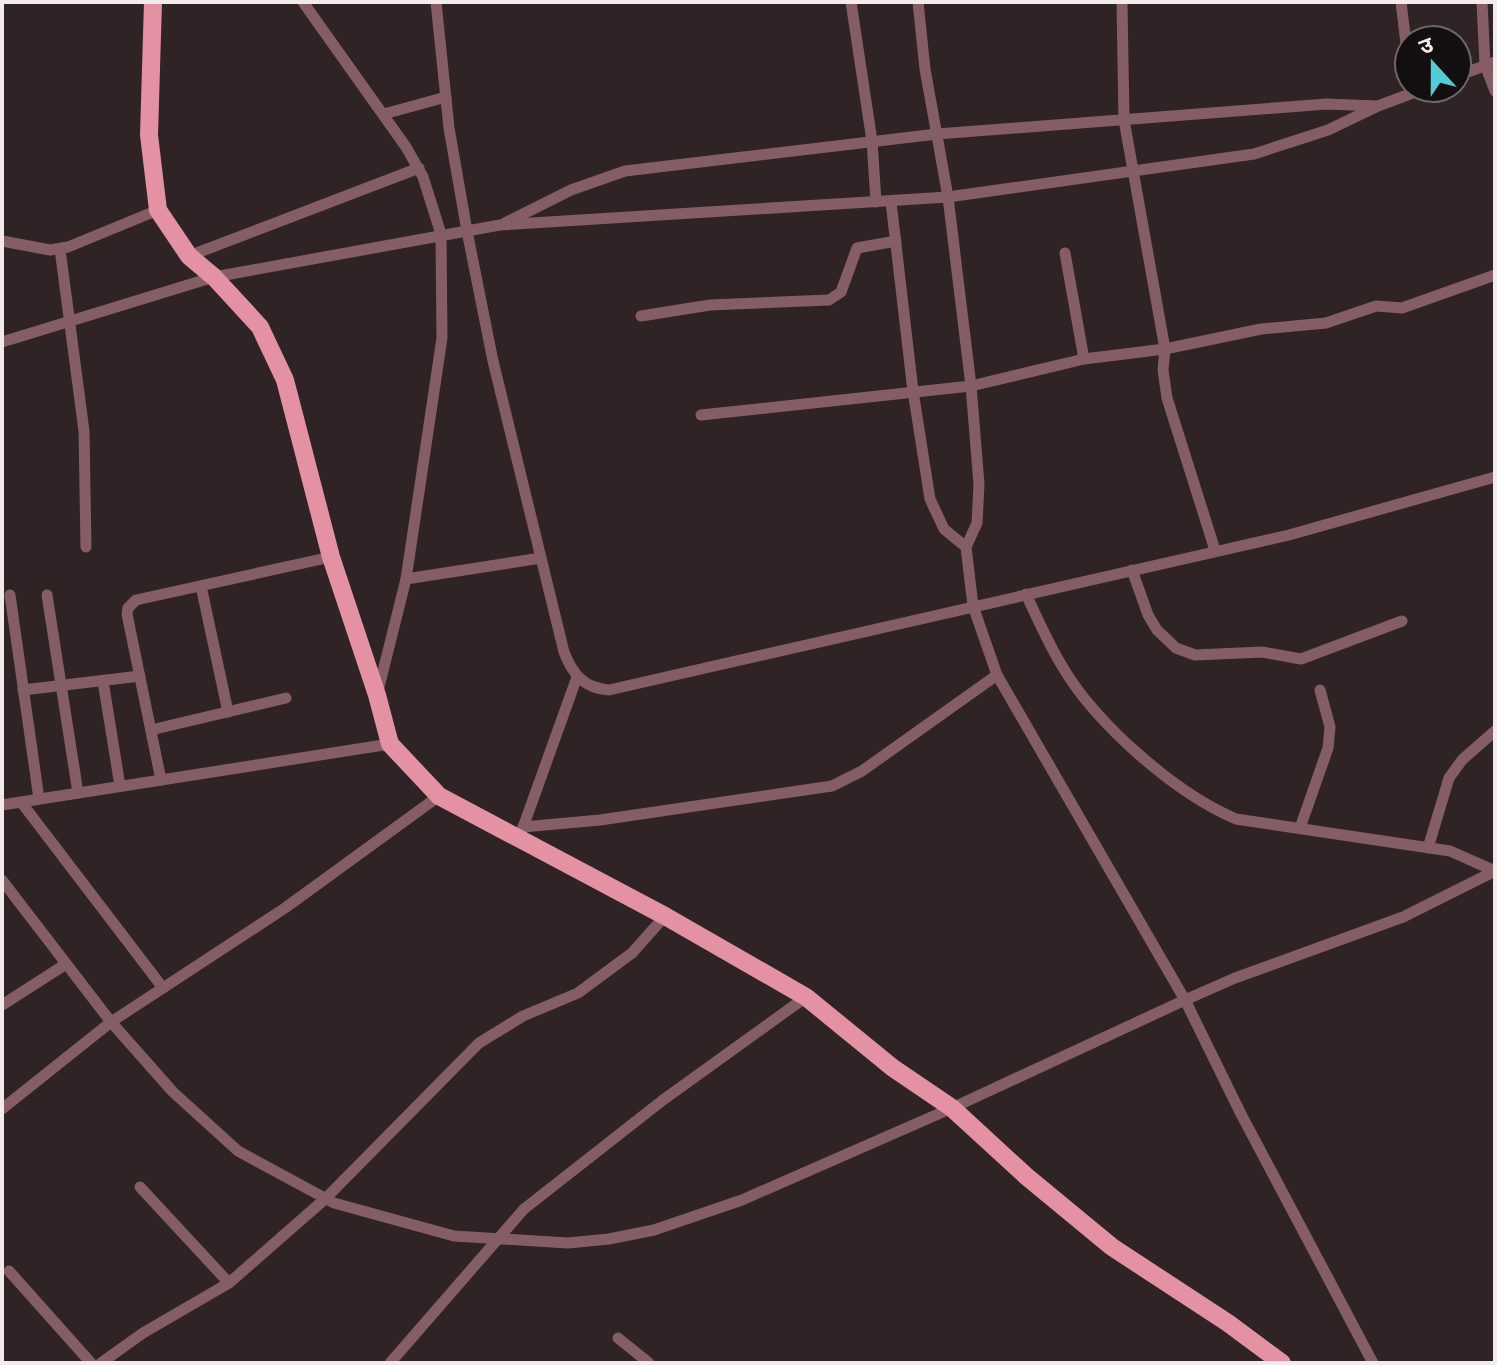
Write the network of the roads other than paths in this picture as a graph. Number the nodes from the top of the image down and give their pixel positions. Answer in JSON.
{"nodes":[{"id":1,"x":153,"y":2,"type":"edge"},
{"id":2,"x":303,"y":2,"type":"edge"},
{"id":3,"x":436,"y":2,"type":"edge"},
{"id":4,"x":851,"y":2,"type":"edge"},
{"id":5,"x":918,"y":2,"type":"edge"},
{"id":6,"x":1122,"y":2,"type":"edge"},
{"id":7,"x":1401,"y":2,"type":"edge"},
{"id":8,"x":1482,"y":2,"type":"edge"},
{"id":9,"x":1404,"y":24,"type":"edge"},
{"id":10,"x":1490,"y":63,"type":"edge"},
{"id":11,"x":1495,"y":91,"type":"edge"},
{"id":12,"x":446,"y":97,"type":"junction"},
{"id":13,"x":1393,"y":99,"type":"edge"},
{"id":14,"x":1378,"y":106,"type":"junction"},
{"id":15,"x":384,"y":114,"type":"junction"},
{"id":16,"x":1124,"y":120,"type":"junction"},
{"id":17,"x":937,"y":134,"type":"junction"},
{"id":18,"x":872,"y":141,"type":"junction"},
{"id":19,"x":419,"y":168,"type":"junction"},
{"id":20,"x":1133,"y":170,"type":"junction"},
{"id":21,"x":948,"y":197,"type":"junction"},
{"id":22,"x":876,"y":202,"type":"junction"},
{"id":23,"x":891,"y":202,"type":"junction"},
{"id":24,"x":158,"y":210,"type":"junction"},
{"id":25,"x":500,"y":225,"type":"junction"},
{"id":26,"x":467,"y":231,"type":"junction"},
{"id":27,"x":441,"y":234,"type":"junction"},
{"id":28,"x":2,"y":241,"type":"edge"},
{"id":29,"x":896,"y":241,"type":"junction"},
{"id":30,"x":60,"y":249,"type":"junction"},
{"id":31,"x":1065,"y":253,"type":"dead end"},
{"id":32,"x":189,"y":256,"type":"junction"},
{"id":33,"x":1495,"y":275,"type":"edge"},
{"id":34,"x":214,"y":277,"type":"junction"},
{"id":35,"x":641,"y":316,"type":"dead end"},
{"id":36,"x":68,"y":320,"type":"junction"},
{"id":37,"x":2,"y":342,"type":"edge"},
{"id":38,"x":1165,"y":349,"type":"junction"},
{"id":39,"x":1084,"y":359,"type":"junction"},
{"id":40,"x":971,"y":386,"type":"junction"},
{"id":41,"x":913,"y":391,"type":"junction"},
{"id":42,"x":701,"y":415,"type":"dead end"},
{"id":43,"x":1495,"y":477,"type":"edge"},
{"id":44,"x":86,"y":547,"type":"dead end"},
{"id":45,"x":966,"y":547,"type":"junction"},
{"id":46,"x":1215,"y":550,"type":"junction"},
{"id":47,"x":331,"y":557,"type":"junction"},
{"id":48,"x":541,"y":558,"type":"junction"},
{"id":49,"x":1132,"y":570,"type":"junction"},
{"id":50,"x":406,"y":579,"type":"junction"},
{"id":51,"x":201,"y":586,"type":"junction"},
{"id":52,"x":1026,"y":594,"type":"junction"},
{"id":53,"x":10,"y":595,"type":"dead end"},
{"id":54,"x":47,"y":595,"type":"dead end"},
{"id":55,"x":973,"y":606,"type":"junction"},
{"id":56,"x":1402,"y":621,"type":"dead end"},
{"id":57,"x":997,"y":675,"type":"junction"},
{"id":58,"x":140,"y":676,"type":"junction"},
{"id":59,"x":577,"y":677,"type":"junction"},
{"id":60,"x":103,"y":681,"type":"junction"},
{"id":61,"x":61,"y":686,"type":"junction"},
{"id":62,"x":23,"y":690,"type":"junction"},
{"id":63,"x":1320,"y":690,"type":"dead end"},
{"id":64,"x":377,"y":695,"type":"junction"},
{"id":65,"x":286,"y":698,"type":"dead end"},
{"id":66,"x":228,"y":712,"type":"junction"},
{"id":67,"x":151,"y":730,"type":"junction"},
{"id":68,"x":1495,"y":731,"type":"edge"},
{"id":69,"x":390,"y":744,"type":"junction"},
{"id":70,"x":161,"y":780,"type":"junction"},
{"id":71,"x":120,"y":786,"type":"junction"},
{"id":72,"x":78,"y":793,"type":"junction"},
{"id":73,"x":439,"y":796,"type":"junction"},
{"id":74,"x":39,"y":799,"type":"junction"},
{"id":75,"x":21,"y":802,"type":"junction"},
{"id":76,"x":2,"y":805,"type":"edge"},
{"id":77,"x":1300,"y":828,"type":"junction"},
{"id":78,"x":520,"y":834,"type":"junction"},
{"id":79,"x":1428,"y":848,"type":"junction"},
{"id":80,"x":1495,"y":871,"type":"edge"},
{"id":81,"x":2,"y":880,"type":"edge"},
{"id":82,"x":665,"y":916,"type":"junction"},
{"id":83,"x":66,"y":964,"type":"junction"},
{"id":84,"x":163,"y":988,"type":"junction"},
{"id":85,"x":806,"y":997,"type":"junction"},
{"id":86,"x":1185,"y":1000,"type":"junction"},
{"id":87,"x":2,"y":1005,"type":"edge"},
{"id":88,"x":111,"y":1022,"type":"junction"},
{"id":89,"x":952,"y":1108,"type":"junction"},
{"id":90,"x":2,"y":1109,"type":"edge"},
{"id":91,"x":140,"y":1187,"type":"dead end"},
{"id":92,"x":325,"y":1199,"type":"junction"},
{"id":93,"x":499,"y":1238,"type":"junction"},
{"id":94,"x":9,"y":1271,"type":"dead end"},
{"id":95,"x":229,"y":1283,"type":"junction"},
{"id":96,"x":618,"y":1338,"type":"dead end"},
{"id":97,"x":91,"y":1363,"type":"edge"},
{"id":98,"x":101,"y":1363,"type":"edge"},
{"id":99,"x":390,"y":1363,"type":"edge"},
{"id":100,"x":649,"y":1363,"type":"edge"},
{"id":101,"x":1282,"y":1363,"type":"edge"},
{"id":102,"x":1373,"y":1363,"type":"edge"}],
"edges":[{"from":1,"to":24,"type":"main road"},
{"from":2,"to":15,"type":"street"},
{"from":3,"to":12,"type":"street"},
{"from":4,"to":18,"type":"street"},
{"from":5,"to":17,"type":"street"},
{"from":6,"to":16,"type":"street"},
{"from":7,"to":9,"type":"street"},
{"from":8,"to":10,"type":"street"},
{"from":10,"to":11,"type":"street"},
{"from":12,"to":15,"type":"street"},
{"from":12,"to":26,"type":"street"},
{"from":13,"to":14,"type":"street"},
{"from":14,"to":16,"type":"street"},
{"from":14,"to":20,"type":"street"},
{"from":15,"to":19,"type":"street"},
{"from":16,"to":17,"type":"street"},
{"from":16,"to":20,"type":"street"},
{"from":17,"to":18,"type":"street"},
{"from":17,"to":21,"type":"street"},
{"from":18,"to":22,"type":"street"},
{"from":18,"to":25,"type":"street"},
{"from":19,"to":27,"type":"street"},
{"from":19,"to":32,"type":"street"},
{"from":20,"to":21,"type":"street"},
{"from":20,"to":38,"type":"street"},
{"from":21,"to":23,"type":"street"},
{"from":21,"to":40,"type":"street"},
{"from":22,"to":23,"type":"street"},
{"from":22,"to":25,"type":"street"},
{"from":23,"to":29,"type":"street"},
{"from":24,"to":30,"type":"street"},
{"from":24,"to":32,"type":"main road"},
{"from":25,"to":26,"type":"street"},
{"from":26,"to":27,"type":"street"},
{"from":26,"to":48,"type":"street"},
{"from":27,"to":34,"type":"street"},
{"from":27,"to":50,"type":"street"},
{"from":28,"to":30,"type":"street"},
{"from":29,"to":35,"type":"street"},
{"from":29,"to":41,"type":"street"},
{"from":30,"to":36,"type":"street"},
{"from":31,"to":39,"type":"street"},
{"from":32,"to":34,"type":"main road"},
{"from":33,"to":38,"type":"street"},
{"from":34,"to":36,"type":"street"},
{"from":34,"to":47,"type":"main road"},
{"from":36,"to":37,"type":"street"},
{"from":36,"to":44,"type":"street"},
{"from":38,"to":39,"type":"street"},
{"from":38,"to":46,"type":"street"},
{"from":39,"to":40,"type":"street"},
{"from":40,"to":41,"type":"street"},
{"from":40,"to":45,"type":"street"},
{"from":41,"to":42,"type":"street"},
{"from":41,"to":45,"type":"street"},
{"from":43,"to":46,"type":"street"},
{"from":45,"to":55,"type":"street"},
{"from":46,"to":49,"type":"street"},
{"from":47,"to":51,"type":"street"},
{"from":47,"to":64,"type":"main road"},
{"from":48,"to":50,"type":"street"},
{"from":48,"to":59,"type":"street"},
{"from":49,"to":52,"type":"street"},
{"from":49,"to":56,"type":"street"},
{"from":50,"to":64,"type":"street"},
{"from":51,"to":58,"type":"street"},
{"from":51,"to":66,"type":"street"},
{"from":52,"to":55,"type":"street"},
{"from":52,"to":77,"type":"street"},
{"from":53,"to":62,"type":"street"},
{"from":54,"to":61,"type":"street"},
{"from":55,"to":57,"type":"street"},
{"from":55,"to":59,"type":"street"},
{"from":57,"to":78,"type":"street"},
{"from":57,"to":86,"type":"street"},
{"from":58,"to":60,"type":"street"},
{"from":58,"to":67,"type":"street"},
{"from":59,"to":78,"type":"street"},
{"from":60,"to":61,"type":"street"},
{"from":60,"to":71,"type":"street"},
{"from":61,"to":62,"type":"street"},
{"from":61,"to":72,"type":"street"},
{"from":62,"to":74,"type":"street"},
{"from":63,"to":77,"type":"street"},
{"from":64,"to":69,"type":"main road"},
{"from":65,"to":66,"type":"street"},
{"from":66,"to":67,"type":"street"},
{"from":67,"to":70,"type":"street"},
{"from":68,"to":79,"type":"street"},
{"from":69,"to":70,"type":"street"},
{"from":69,"to":73,"type":"main road"},
{"from":70,"to":71,"type":"street"},
{"from":71,"to":72,"type":"street"},
{"from":72,"to":74,"type":"street"},
{"from":73,"to":78,"type":"main road"},
{"from":73,"to":84,"type":"street"},
{"from":74,"to":75,"type":"street"},
{"from":75,"to":76,"type":"street"},
{"from":75,"to":84,"type":"street"},
{"from":77,"to":79,"type":"street"},
{"from":78,"to":82,"type":"main road"},
{"from":79,"to":80,"type":"street"},
{"from":80,"to":86,"type":"street"},
{"from":81,"to":83,"type":"street"},
{"from":82,"to":85,"type":"main road"},
{"from":82,"to":92,"type":"street"},
{"from":83,"to":87,"type":"street"},
{"from":83,"to":88,"type":"street"},
{"from":84,"to":88,"type":"street"},
{"from":85,"to":89,"type":"main road"},
{"from":85,"to":93,"type":"street"},
{"from":86,"to":89,"type":"street"},
{"from":86,"to":102,"type":"street"},
{"from":88,"to":90,"type":"street"},
{"from":88,"to":92,"type":"street"},
{"from":89,"to":93,"type":"street"},
{"from":89,"to":101,"type":"main road"},
{"from":91,"to":95,"type":"street"},
{"from":92,"to":93,"type":"street"},
{"from":92,"to":95,"type":"street"},
{"from":93,"to":99,"type":"street"},
{"from":94,"to":97,"type":"street"},
{"from":95,"to":98,"type":"street"},
{"from":96,"to":100,"type":"street"}]}
